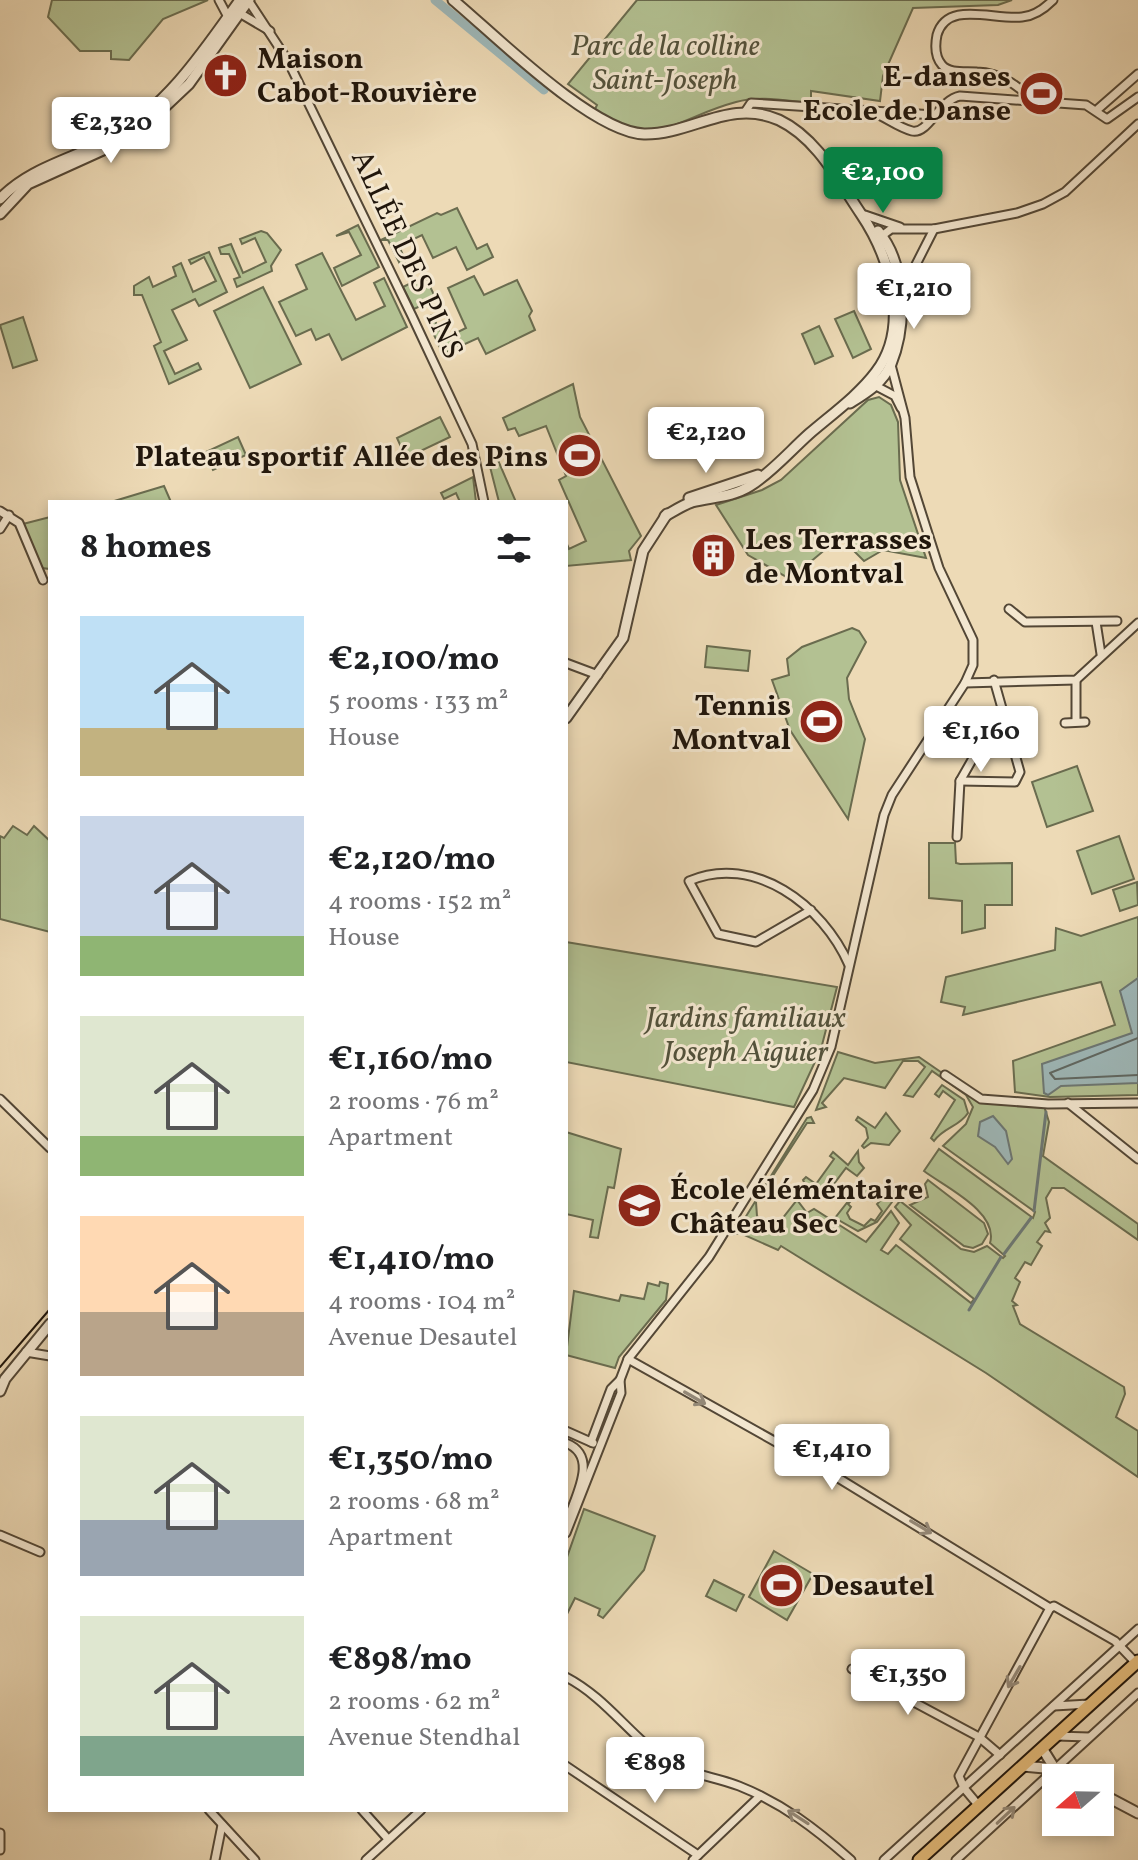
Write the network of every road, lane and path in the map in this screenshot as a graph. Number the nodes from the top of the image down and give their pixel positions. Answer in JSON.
{"nodes":[{"id":1,"x":219,"y":0,"type":"edge"},
{"id":2,"x":240,"y":0,"type":"edge"},
{"id":3,"x":249,"y":0,"type":"edge"},
{"id":4,"x":453,"y":0,"type":"edge"},
{"id":5,"x":1053,"y":0,"type":"edge"},
{"id":6,"x":234,"y":13,"type":"junction"},
{"id":7,"x":272,"y":32,"type":"junction"},
{"id":8,"x":1138,"y":74,"type":"edge"},
{"id":9,"x":1138,"y":97,"type":"edge"},
{"id":10,"x":1037,"y":102,"type":"junction"},
{"id":11,"x":1098,"y":109,"type":"junction"},
{"id":12,"x":745,"y":112,"type":"junction"},
{"id":13,"x":872,"y":112,"type":"junction"},
{"id":14,"x":934,"y":115,"type":"junction"},
{"id":15,"x":1138,"y":124,"type":"edge"},
{"id":16,"x":1,"y":198,"type":"edge"},
{"id":17,"x":861,"y":211,"type":"junction"},
{"id":18,"x":1,"y":212,"type":"edge"},
{"id":19,"x":906,"y":229,"type":"junction"},
{"id":20,"x":934,"y":229,"type":"junction"},
{"id":21,"x":880,"y":237,"type":"junction"},
{"id":22,"x":889,"y":267,"type":"junction"},
{"id":23,"x":905,"y":277,"type":"junction"},
{"id":24,"x":891,"y":364,"type":"junction"},
{"id":25,"x":875,"y":373,"type":"junction"},
{"id":26,"x":876,"y":386,"type":"junction"},
{"id":27,"x":832,"y":415,"type":"junction"},
{"id":28,"x":905,"y":418,"type":"junction"},
{"id":29,"x":484,"y":500,"type":"edge"},
{"id":30,"x":0,"y":511,"type":"edge"},
{"id":31,"x":9,"y":515,"type":"junction"},
{"id":32,"x":0,"y":529,"type":"edge"},
{"id":33,"x":43,"y":580,"type":"dead end"},
{"id":34,"x":1009,"y":609,"type":"dead end"},
{"id":35,"x":1117,"y":621,"type":"dead end"},
{"id":36,"x":1096,"y":622,"type":"junction"},
{"id":37,"x":1138,"y":623,"type":"edge"},
{"id":38,"x":1101,"y":654,"type":"junction"},
{"id":39,"x":568,"y":664,"type":"edge"},
{"id":40,"x":598,"y":675,"type":"junction"},
{"id":41,"x":994,"y":680,"type":"junction"},
{"id":42,"x":1076,"y":680,"type":"junction"},
{"id":43,"x":965,"y":683,"type":"junction"},
{"id":44,"x":1001,"y":709,"type":"junction"},
{"id":45,"x":568,"y":715,"type":"edge"},
{"id":46,"x":1065,"y":723,"type":"dead end"},
{"id":47,"x":960,"y":781,"type":"junction"},
{"id":48,"x":957,"y":837,"type":"dead end"},
{"id":49,"x":811,"y":910,"type":"junction"},
{"id":50,"x":850,"y":967,"type":"junction"},
{"id":51,"x":945,"y":1075,"type":"dead end"},
{"id":52,"x":0,"y":1099,"type":"edge"},
{"id":53,"x":1068,"y":1103,"type":"junction"},
{"id":54,"x":1138,"y":1103,"type":"edge"},
{"id":55,"x":48,"y":1146,"type":"edge"},
{"id":56,"x":1138,"y":1159,"type":"edge"},
{"id":57,"x":48,"y":1326,"type":"edge"},
{"id":58,"x":26,"y":1352,"type":"junction"},
{"id":59,"x":48,"y":1356,"type":"edge"},
{"id":60,"x":628,"y":1359,"type":"junction"},
{"id":61,"x":0,"y":1391,"type":"edge"},
{"id":62,"x":568,"y":1432,"type":"edge"},
{"id":63,"x":568,"y":1444,"type":"edge"},
{"id":64,"x":593,"y":1447,"type":"junction"},
{"id":65,"x":582,"y":1454,"type":"junction"},
{"id":66,"x":568,"y":1519,"type":"edge"},
{"id":67,"x":568,"y":1528,"type":"edge"},
{"id":68,"x":0,"y":1535,"type":"edge"},
{"id":69,"x":40,"y":1552,"type":"dead end"},
{"id":70,"x":1050,"y":1608,"type":"junction"},
{"id":71,"x":1138,"y":1629,"type":"edge"},
{"id":72,"x":1120,"y":1645,"type":"junction"},
{"id":73,"x":1137,"y":1662,"type":"edge"},
{"id":74,"x":852,"y":1669,"type":"dead end"},
{"id":75,"x":568,"y":1678,"type":"edge"},
{"id":76,"x":1138,"y":1693,"type":"edge"},
{"id":77,"x":1091,"y":1703,"type":"junction"},
{"id":78,"x":1052,"y":1706,"type":"junction"},
{"id":79,"x":1056,"y":1736,"type":"junction"},
{"id":80,"x":979,"y":1737,"type":"junction"},
{"id":81,"x":1090,"y":1737,"type":"junction"},
{"id":82,"x":1042,"y":1748,"type":"junction"},
{"id":83,"x":1000,"y":1755,"type":"junction"},
{"id":84,"x":1052,"y":1764,"type":"edge"},
{"id":85,"x":1060,"y":1764,"type":"edge"},
{"id":86,"x":1023,"y":1766,"type":"junction"},
{"id":87,"x":568,"y":1767,"type":"edge"},
{"id":88,"x":1042,"y":1768,"type":"edge"},
{"id":89,"x":1042,"y":1781,"type":"edge"},
{"id":90,"x":964,"y":1788,"type":"junction"},
{"id":91,"x":760,"y":1796,"type":"junction"},
{"id":92,"x":1114,"y":1800,"type":"edge"},
{"id":93,"x":979,"y":1806,"type":"junction"},
{"id":94,"x":211,"y":1812,"type":"edge"},
{"id":95,"x":364,"y":1812,"type":"edge"},
{"id":96,"x":419,"y":1812,"type":"edge"},
{"id":97,"x":1138,"y":1813,"type":"edge"},
{"id":98,"x":222,"y":1825,"type":"junction"},
{"id":99,"x":0,"y":1833,"type":"edge"},
{"id":100,"x":388,"y":1839,"type":"junction"},
{"id":101,"x":0,"y":1850,"type":"edge"},
{"id":102,"x":934,"y":1855,"type":"edge"},
{"id":103,"x":696,"y":1858,"type":"edge"},
{"id":104,"x":215,"y":1860,"type":"edge"},
{"id":105,"x":255,"y":1860,"type":"edge"},
{"id":106,"x":366,"y":1860,"type":"edge"},
{"id":107,"x":851,"y":1860,"type":"edge"},
{"id":108,"x":884,"y":1860,"type":"edge"},
{"id":109,"x":919,"y":1860,"type":"edge"},
{"id":110,"x":956,"y":1860,"type":"edge"}],
"edges":[{"from":1,"to":6,"type":"street"},
{"from":2,"to":6,"type":"street"},
{"from":3,"to":6,"type":"street"},
{"from":3,"to":7,"type":"street","name":"ALLÉE DES PINS"},
{"from":4,"to":12,"type":"street"},
{"from":5,"to":10,"type":"street"},
{"from":6,"to":7,"type":"street"},
{"from":6,"to":16,"type":"street"},
{"from":6,"to":18,"type":"street"},
{"from":7,"to":29,"type":"street","name":"ALLÉE DES PINS"},
{"from":8,"to":11,"type":"street"},
{"from":9,"to":11,"type":"street"},
{"from":10,"to":11,"type":"street"},
{"from":10,"to":14,"type":"street"},
{"from":12,"to":13,"type":"street"},
{"from":12,"to":17,"type":"street"},
{"from":13,"to":14,"type":"street"},
{"from":13,"to":14,"type":"street"},
{"from":15,"to":20,"type":"street"},
{"from":16,"to":18,"type":"street"},
{"from":17,"to":19,"type":"street"},
{"from":17,"to":21,"type":"street"},
{"from":19,"to":20,"type":"street"},
{"from":19,"to":21,"type":"street"},
{"from":20,"to":23,"type":"street"},
{"from":21,"to":22,"type":"street"},
{"from":21,"to":23,"type":"street"},
{"from":22,"to":23,"type":"street"},
{"from":22,"to":25,"type":"street"},
{"from":23,"to":24,"type":"street"},
{"from":24,"to":25,"type":"street"},
{"from":24,"to":26,"type":"street"},
{"from":24,"to":28,"type":"street"},
{"from":25,"to":26,"type":"street"},
{"from":25,"to":27,"type":"street"},
{"from":26,"to":27,"type":"street"},
{"from":26,"to":28,"type":"street"},
{"from":27,"to":40,"type":"street"},
{"from":28,"to":43,"type":"street"},
{"from":30,"to":31,"type":"street"},
{"from":31,"to":32,"type":"street"},
{"from":31,"to":33,"type":"street"},
{"from":34,"to":36,"type":"street"},
{"from":35,"to":36,"type":"street"},
{"from":36,"to":38,"type":"street"},
{"from":37,"to":38,"type":"street"},
{"from":38,"to":42,"type":"street"},
{"from":39,"to":40,"type":"street"},
{"from":40,"to":45,"type":"street"},
{"from":41,"to":42,"type":"street"},
{"from":41,"to":43,"type":"street"},
{"from":41,"to":44,"type":"street"},
{"from":42,"to":46,"type":"street"},
{"from":43,"to":50,"type":"street"},
{"from":44,"to":47,"type":"street"},
{"from":44,"to":47,"type":"street"},
{"from":47,"to":48,"type":"street"},
{"from":49,"to":49,"type":"street"},
{"from":49,"to":50,"type":"street"},
{"from":50,"to":60,"type":"street"},
{"from":51,"to":53,"type":"street"},
{"from":52,"to":55,"type":"street"},
{"from":53,"to":54,"type":"street"},
{"from":53,"to":56,"type":"street"},
{"from":57,"to":58,"type":"street"},
{"from":58,"to":59,"type":"street"},
{"from":58,"to":61,"type":"street"},
{"from":60,"to":64,"type":"street"},
{"from":60,"to":70,"type":"street","one_way":true},
{"from":62,"to":64,"type":"street"},
{"from":63,"to":65,"type":"street"},
{"from":64,"to":65,"type":"street"},
{"from":64,"to":65,"type":"street"},
{"from":64,"to":67,"type":"street"},
{"from":65,"to":66,"type":"street"},
{"from":68,"to":69,"type":"street"},
{"from":70,"to":72,"type":"street"},
{"from":70,"to":80,"type":"street","one_way":true},
{"from":71,"to":72,"type":"street"},
{"from":72,"to":73,"type":"street"},
{"from":72,"to":78,"type":"street"},
{"from":73,"to":77,"type":"main road"},
{"from":74,"to":80,"type":"street"},
{"from":75,"to":91,"type":"street"},
{"from":76,"to":81,"type":"street"},
{"from":77,"to":78,"type":"street"},
{"from":77,"to":79,"type":"main road"},
{"from":78,"to":83,"type":"street"},
{"from":79,"to":81,"type":"street"},
{"from":79,"to":82,"type":"main road"},
{"from":80,"to":83,"type":"street"},
{"from":80,"to":90,"type":"street"},
{"from":81,"to":85,"type":"street"},
{"from":82,"to":84,"type":"street"},
{"from":82,"to":86,"type":"main road"},
{"from":83,"to":90,"type":"street"},
{"from":86,"to":88,"type":"street"},
{"from":86,"to":93,"type":"main road"},
{"from":87,"to":103,"type":"street"},
{"from":110,"to":89,"type":"street","one_way":true},
{"from":90,"to":93,"type":"street"},
{"from":90,"to":108,"type":"street"},
{"from":91,"to":103,"type":"street"},
{"from":107,"to":91,"type":"street","one_way":true},
{"from":92,"to":97,"type":"street"},
{"from":93,"to":102,"type":"main road"},
{"from":94,"to":98,"type":"street"},
{"from":95,"to":100,"type":"street"},
{"from":96,"to":100,"type":"street"},
{"from":98,"to":104,"type":"street"},
{"from":98,"to":105,"type":"street"},
{"from":99,"to":101,"type":"street"},
{"from":100,"to":106,"type":"street"},
{"from":102,"to":109,"type":"main road"}]}
